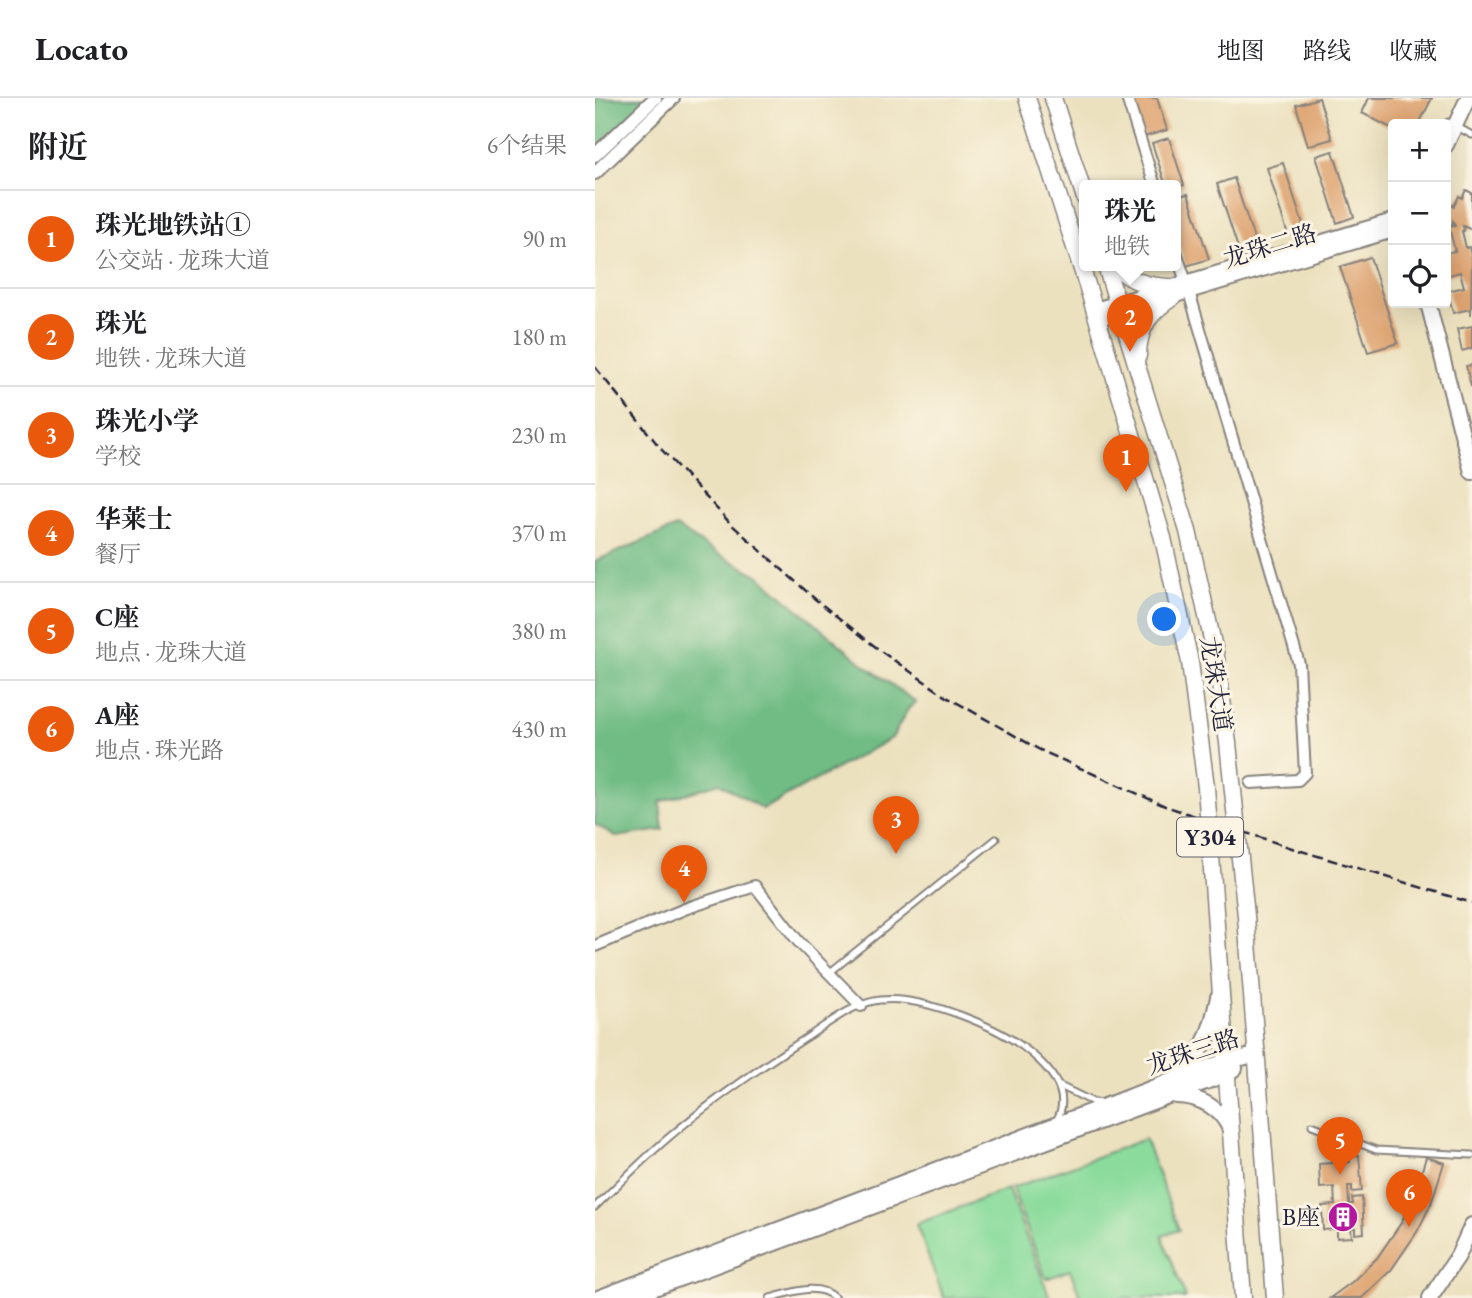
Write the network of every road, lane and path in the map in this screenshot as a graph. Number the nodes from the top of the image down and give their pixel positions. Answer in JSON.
{"nodes":[{"id":1,"x":599,"y":98,"type":"edge"},
{"id":2,"x":655,"y":98,"type":"edge"},
{"id":3,"x":673,"y":98,"type":"edge"},
{"id":4,"x":1027,"y":98,"type":"edge"},
{"id":5,"x":1053,"y":98,"type":"edge"},
{"id":6,"x":1127,"y":98,"type":"edge"},
{"id":7,"x":1459,"y":98,"type":"edge"},
{"id":8,"x":1468,"y":98,"type":"edge"},
{"id":9,"x":595,"y":103,"type":"edge"},
{"id":10,"x":1451,"y":120,"type":"edge"},
{"id":11,"x":1451,"y":122,"type":"edge"},
{"id":12,"x":1451,"y":126,"type":"edge"},
{"id":13,"x":1472,"y":135,"type":"edge"},
{"id":14,"x":595,"y":155,"type":"edge"},
{"id":15,"x":595,"y":173,"type":"edge"},
{"id":16,"x":1153,"y":180,"type":"edge"},
{"id":17,"x":1079,"y":182,"type":"edge"},
{"id":18,"x":1388,"y":222,"type":"edge"},
{"id":19,"x":1388,"y":232,"type":"edge"},
{"id":20,"x":1079,"y":261,"type":"edge"},
{"id":21,"x":1181,"y":267,"type":"edge"},
{"id":22,"x":1082,"y":271,"type":"edge"},
{"id":23,"x":1108,"y":271,"type":"edge"},
{"id":24,"x":1122,"y":271,"type":"edge"},
{"id":25,"x":1188,"y":287,"type":"junction"},
{"id":26,"x":1171,"y":292,"type":"junction"},
{"id":27,"x":1119,"y":307,"type":"junction"},
{"id":28,"x":1429,"y":308,"type":"edge"},
{"id":29,"x":1096,"y":314,"type":"junction"},
{"id":30,"x":1138,"y":369,"type":"junction"},
{"id":31,"x":1472,"y":472,"type":"edge"},
{"id":32,"x":1251,"y":783,"type":"dead end"},
{"id":33,"x":996,"y":839,"type":"dead end"},
{"id":34,"x":595,"y":946,"type":"edge"},
{"id":35,"x":829,"y":973,"type":"junction"},
{"id":36,"x":1220,"y":985,"type":"junction"},
{"id":37,"x":861,"y":1006,"type":"junction"},
{"id":38,"x":1257,"y":1055,"type":"junction"},
{"id":39,"x":1226,"y":1068,"type":"junction"},
{"id":40,"x":1060,"y":1086,"type":"junction"},
{"id":41,"x":1163,"y":1091,"type":"junction"},
{"id":42,"x":1109,"y":1104,"type":"junction"},
{"id":43,"x":1312,"y":1125,"type":"dead end"},
{"id":44,"x":1052,"y":1126,"type":"junction"},
{"id":45,"x":1231,"y":1133,"type":"junction"},
{"id":46,"x":1472,"y":1155,"type":"edge"},
{"id":47,"x":595,"y":1208,"type":"edge"},
{"id":48,"x":1472,"y":1225,"type":"edge"},
{"id":49,"x":787,"y":1296,"type":"edge"},
{"id":50,"x":599,"y":1298,"type":"edge"},
{"id":51,"x":628,"y":1298,"type":"edge"},
{"id":52,"x":770,"y":1298,"type":"edge"},
{"id":53,"x":835,"y":1298,"type":"edge"},
{"id":54,"x":1243,"y":1298,"type":"edge"},
{"id":55,"x":1275,"y":1298,"type":"edge"},
{"id":56,"x":1430,"y":1298,"type":"edge"}],
"edges":[{"from":1,"to":9,"type":"path"},
{"from":2,"to":14,"type":"street"},
{"from":3,"to":15,"type":"street"},
{"from":4,"to":20,"type":"main road","name":"龙珠大道","number":"Y304"},
{"from":5,"to":17,"type":"main road"},
{"from":6,"to":16,"type":"street"},
{"from":7,"to":10,"type":"main road"},
{"from":8,"to":11,"type":"main road"},
{"from":12,"to":13,"type":"lane"},
{"from":18,"to":25,"type":"street","name":"龙珠二路"},
{"from":19,"to":25,"type":"street","name":"龙珠二路"},
{"from":21,"to":25,"type":"street"},
{"from":22,"to":29,"type":"main road","name":"龙珠大道","number":"Y304"},
{"from":23,"to":27,"type":"main road","name":"龙珠大道"},
{"from":24,"to":26,"type":"main road"},
{"from":25,"to":26,"type":"street","name":"龙珠二路"},
{"from":25,"to":32,"type":"street"},
{"from":26,"to":27,"type":"street","name":"龙珠二路"},
{"from":26,"to":30,"type":"main road"},
{"from":27,"to":29,"type":"street","name":"龙珠二路"},
{"from":27,"to":30,"type":"main road","name":"龙珠大道"},
{"from":28,"to":31,"type":"main road"},
{"from":29,"to":36,"type":"main road","name":"龙珠大道","number":"Y304"},
{"from":30,"to":38,"type":"main road","name":"龙珠大道"},
{"from":33,"to":35,"type":"lane"},
{"from":34,"to":35,"type":"street"},
{"from":35,"to":37,"type":"street"},
{"from":36,"to":39,"type":"main road","name":"龙珠大道","number":"Y304"},
{"from":36,"to":41,"type":"main road"},
{"from":37,"to":40,"type":"lane"},
{"from":37,"to":47,"type":"lane"},
{"from":38,"to":39,"type":"main road","name":"龙珠三路"},
{"from":38,"to":55,"type":"main road","name":"龙珠大道"},
{"from":39,"to":41,"type":"main road","name":"龙珠三路"},
{"from":39,"to":45,"type":"main road","name":"龙珠大道","number":"Y304"},
{"from":40,"to":42,"type":"lane"},
{"from":40,"to":44,"type":"lane"},
{"from":41,"to":42,"type":"main road","name":"龙珠三路"},
{"from":41,"to":45,"type":"main road"},
{"from":41,"to":51,"type":"main road","name":"龙珠三路"},
{"from":42,"to":44,"type":"main road","name":"龙珠三路"},
{"from":43,"to":46,"type":"lane"},
{"from":44,"to":50,"type":"main road","name":"龙珠三路"},
{"from":45,"to":54,"type":"main road","name":"龙珠大道","number":"Y304"},
{"from":48,"to":56,"type":"main road"},
{"from":49,"to":52,"type":"lane"},
{"from":49,"to":53,"type":"lane"}]}
